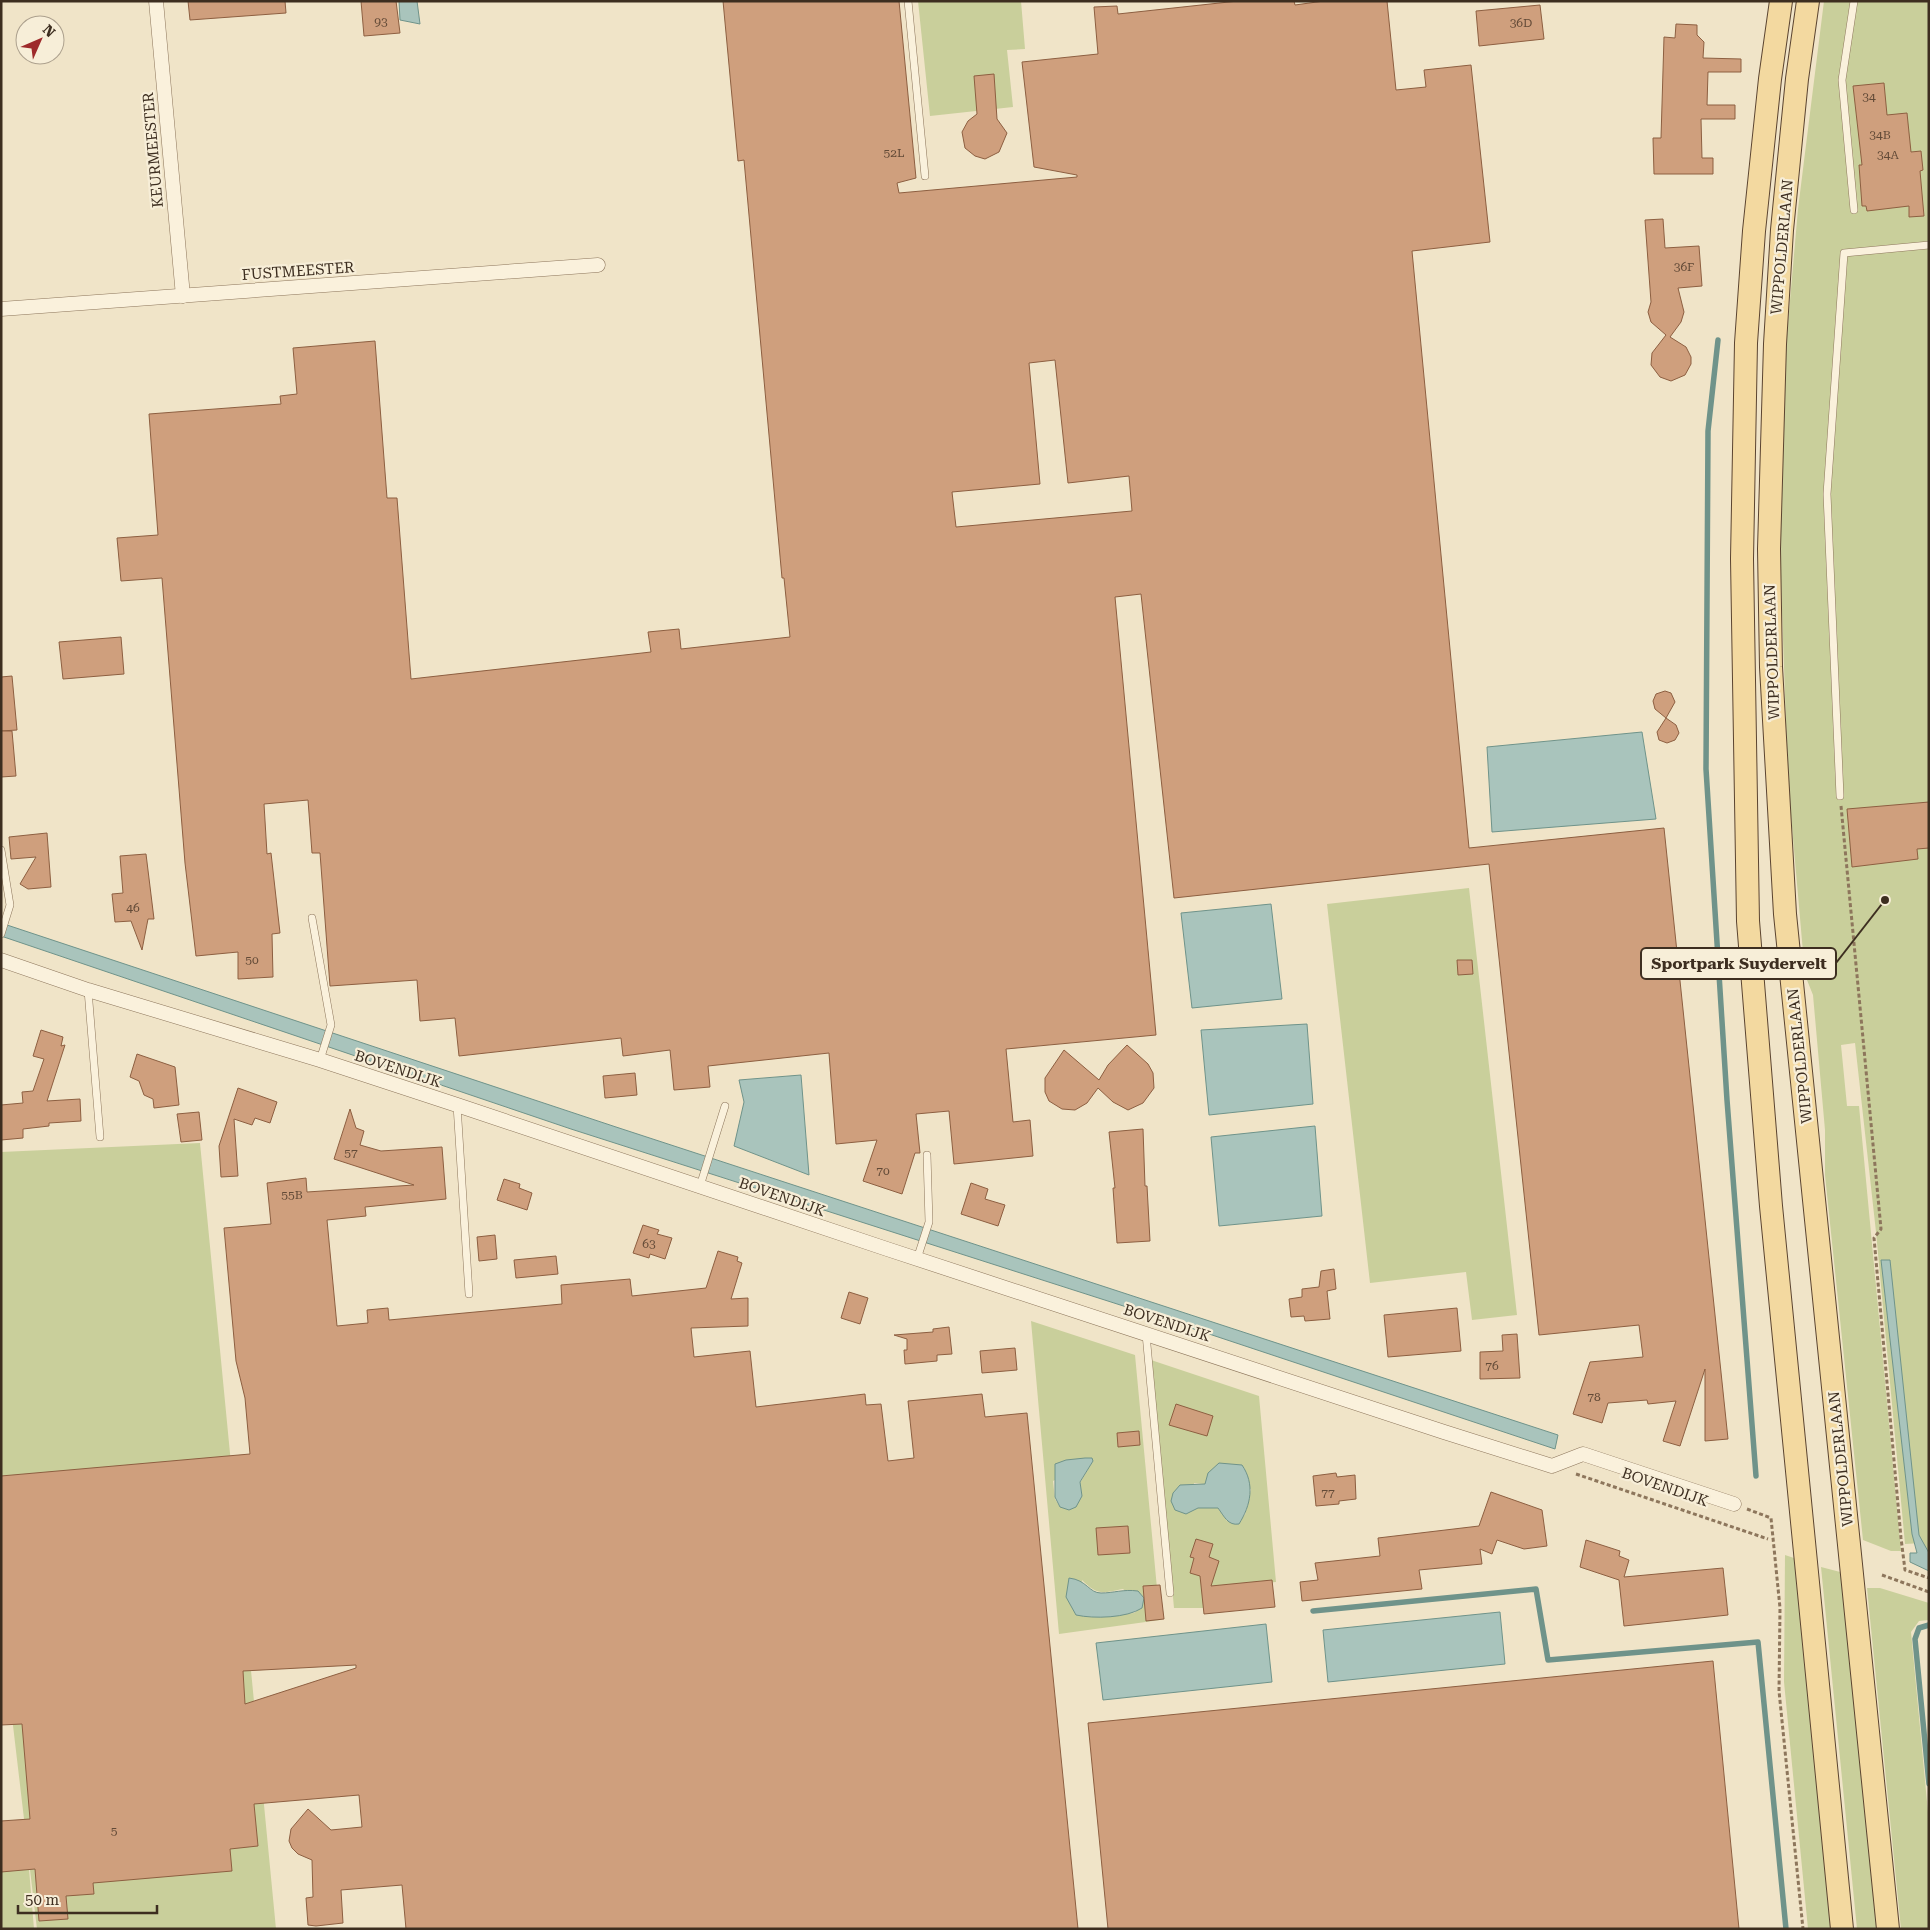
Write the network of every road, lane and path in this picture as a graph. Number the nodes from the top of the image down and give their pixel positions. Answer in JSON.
{"nodes":[{"id":1,"x":156,"y":1,"type":"edge"},
{"id":2,"x":908,"y":1,"type":"edge"},
{"id":3,"x":1781,"y":1,"type":"edge"},
{"id":4,"x":1808,"y":1,"type":"edge"},
{"id":5,"x":1854,"y":1,"type":"edge"},
{"id":6,"x":925,"y":176,"type":"dead end"},
{"id":7,"x":1854,"y":210,"type":"dead end"},
{"id":8,"x":1929,"y":245,"type":"edge"},
{"id":9,"x":598,"y":265,"type":"dead end"},
{"id":10,"x":183,"y":296,"type":"junction"},
{"id":11,"x":1,"y":308,"type":"edge"},
{"id":12,"x":1840,"y":796,"type":"joint"},
{"id":13,"x":1,"y":850,"type":"edge"},
{"id":14,"x":312,"y":918,"type":"dead end"},
{"id":15,"x":1,"y":934,"type":"edge"},
{"id":16,"x":1,"y":960,"type":"edge"},
{"id":17,"x":88,"y":990,"type":"junction"},
{"id":18,"x":322,"y":1056,"type":"junction"},
{"id":19,"x":457,"y":1105,"type":"junction"},
{"id":20,"x":725,"y":1106,"type":"dead end"},
{"id":21,"x":100,"y":1137,"type":"dead end"},
{"id":22,"x":927,"y":1155,"type":"dead end"},
{"id":23,"x":702,"y":1182,"type":"junction"},
{"id":24,"x":919,"y":1253,"type":"junction"},
{"id":25,"x":469,"y":1294,"type":"dead end"},
{"id":26,"x":1146,"y":1333,"type":"junction"},
{"id":27,"x":1552,"y":1466,"type":"junction"},
{"id":28,"x":1734,"y":1504,"type":"joint"},
{"id":29,"x":1768,"y":1539,"type":"dead end"},
{"id":30,"x":1882,"y":1575,"type":"dead end"},
{"id":31,"x":1929,"y":1578,"type":"edge"},
{"id":32,"x":1170,"y":1592,"type":"dead end"},
{"id":33,"x":1929,"y":1592,"type":"edge"},
{"id":34,"x":1803,"y":1929,"type":"edge"},
{"id":35,"x":1842,"y":1929,"type":"edge"},
{"id":36,"x":1888,"y":1929,"type":"edge"}],
"edges":[{"from":1,"to":10,"type":"street","name":"KEURMEESTER"},
{"from":2,"to":6,"type":"lane"},
{"from":3,"to":35,"type":"main road","name":"WIPPOLDERLAAN"},
{"from":4,"to":36,"type":"main road","name":"WIPPOLDERLAAN"},
{"from":5,"to":7,"type":"lane"},
{"from":8,"to":12,"type":"lane"},
{"from":9,"to":10,"type":"street","name":"FUSTMEESTER"},
{"from":10,"to":11,"type":"street","name":"FUSTMEESTER"},
{"from":12,"to":31,"type":"path"},
{"from":13,"to":15,"type":"lane"},
{"from":14,"to":18,"type":"lane"},
{"from":16,"to":17,"type":"street","name":"BOVENDIJK"},
{"from":17,"to":18,"type":"street","name":"BOVENDIJK"},
{"from":17,"to":21,"type":"lane"},
{"from":18,"to":19,"type":"street","name":"BOVENDIJK"},
{"from":19,"to":23,"type":"street","name":"BOVENDIJK"},
{"from":19,"to":25,"type":"lane"},
{"from":20,"to":23,"type":"lane"},
{"from":22,"to":24,"type":"lane"},
{"from":23,"to":24,"type":"street","name":"BOVENDIJK"},
{"from":24,"to":26,"type":"street","name":"BOVENDIJK"},
{"from":26,"to":27,"type":"street","name":"BOVENDIJK"},
{"from":26,"to":32,"type":"lane"},
{"from":27,"to":28,"type":"street","name":"BOVENDIJK"},
{"from":27,"to":29,"type":"path","name":"BOVENDIJK"},
{"from":28,"to":34,"type":"path"},
{"from":30,"to":33,"type":"path"}]}
